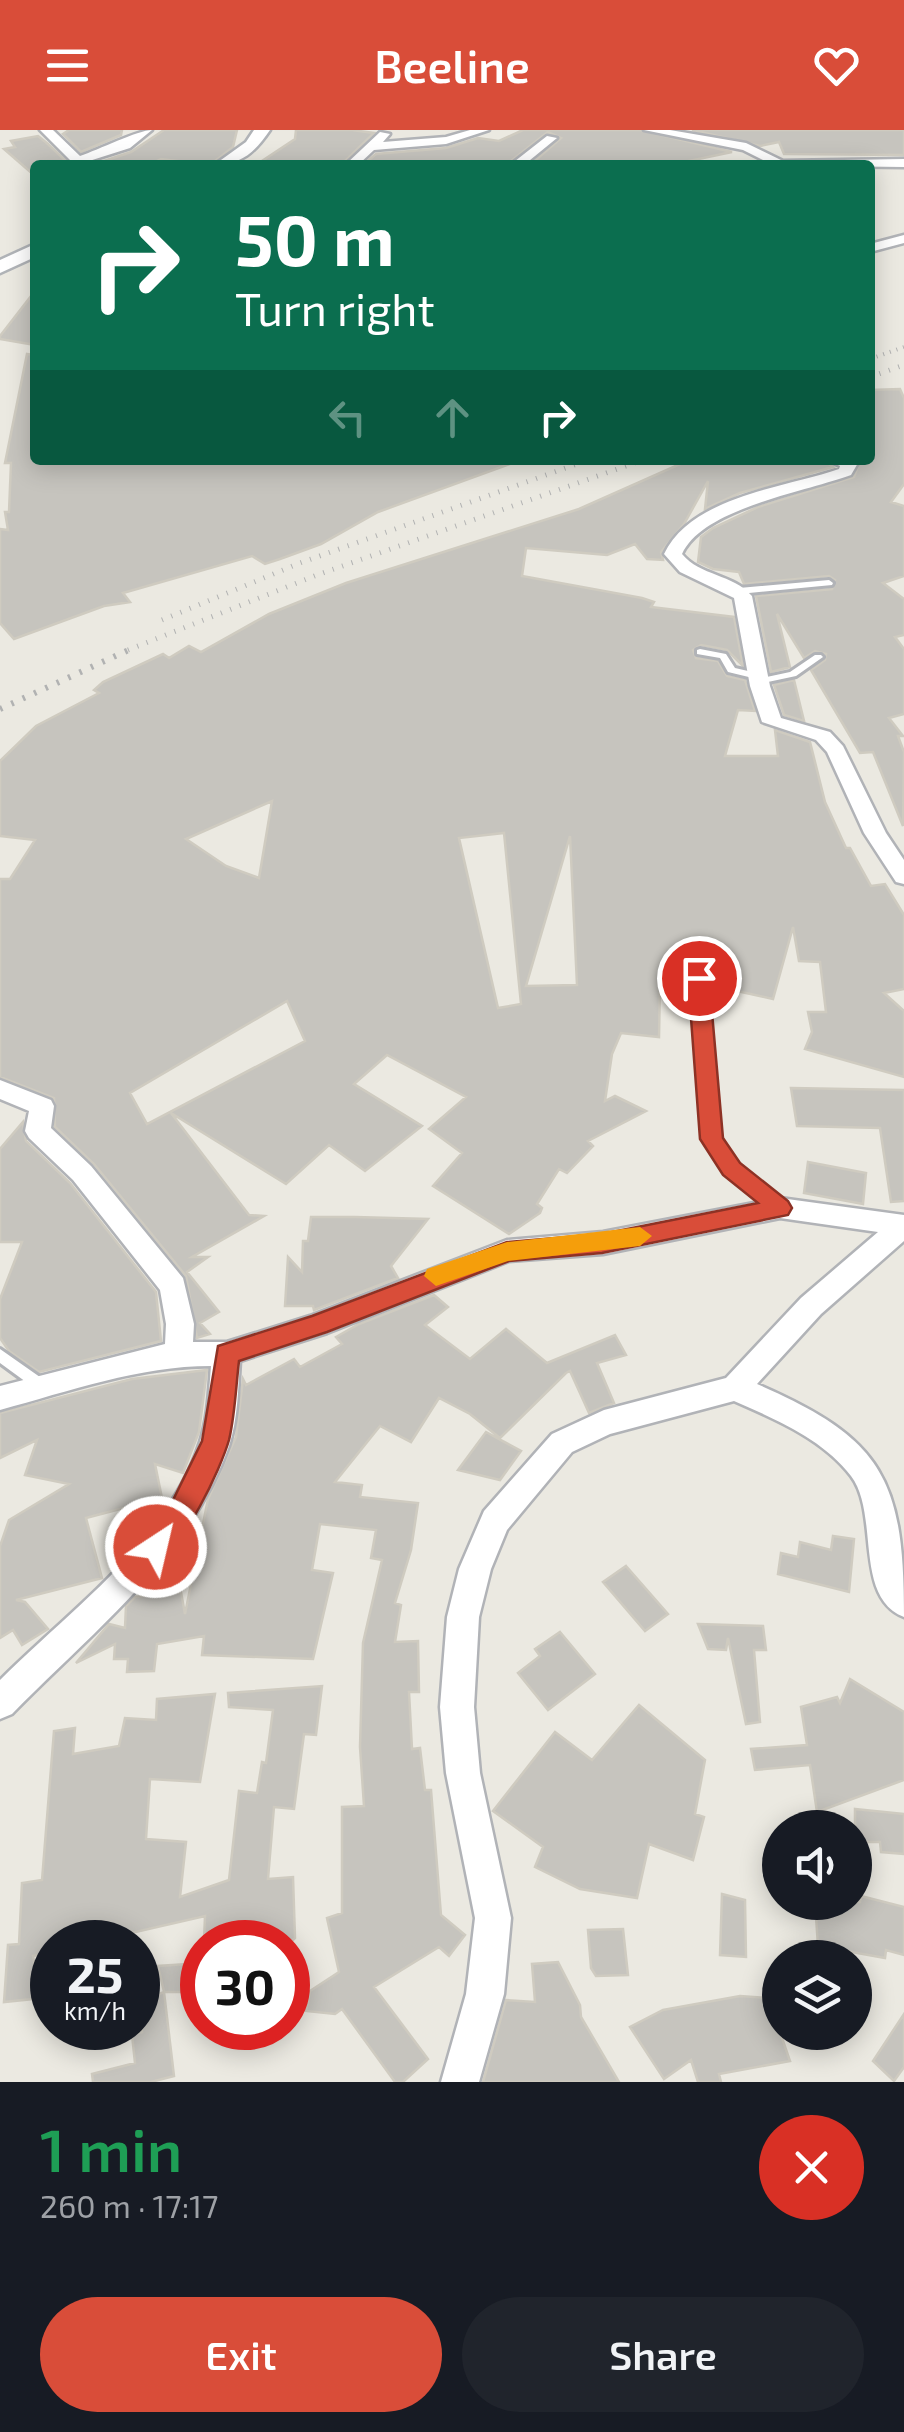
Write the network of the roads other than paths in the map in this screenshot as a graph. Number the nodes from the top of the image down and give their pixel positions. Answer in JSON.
{"nodes":[{"id":1,"x":46,"y":130,"type":"edge"},
{"id":2,"x":146,"y":130,"type":"edge"},
{"id":3,"x":262,"y":130,"type":"edge"},
{"id":4,"x":388,"y":130,"type":"edge"},
{"id":5,"x":483,"y":130,"type":"edge"},
{"id":6,"x":650,"y":130,"type":"edge"},
{"id":7,"x":551,"y":138,"type":"dead end"},
{"id":8,"x":374,"y":146,"type":"junction"},
{"id":9,"x":77,"y":160,"type":"edge"},
{"id":10,"x":88,"y":160,"type":"edge"},
{"id":11,"x":230,"y":160,"type":"edge"},
{"id":12,"x":357,"y":160,"type":"edge"},
{"id":13,"x":522,"y":160,"type":"edge"},
{"id":14,"x":772,"y":160,"type":"edge"},
{"id":15,"x":875,"y":165,"type":"edge"},
{"id":16,"x":904,"y":166,"type":"edge"},
{"id":17,"x":875,"y":178,"type":"edge"},
{"id":18,"x":904,"y":239,"type":"edge"},
{"id":19,"x":875,"y":247,"type":"edge"},
{"id":20,"x":30,"y":252,"type":"edge"},
{"id":21,"x":0,"y":266,"type":"edge"},
{"id":22,"x":849,"y":465,"type":"edge"},
{"id":23,"x":829,"y":583,"type":"dead end"},
{"id":24,"x":739,"y":591,"type":"junction"},
{"id":25,"x":700,"y":652,"type":"dead end"},
{"id":26,"x":818,"y":657,"type":"dead end"},
{"id":27,"x":759,"y":678,"type":"junction"},
{"id":28,"x":904,"y":878,"type":"edge"},
{"id":29,"x":699,"y":978,"type":"dead end"},
{"id":30,"x":0,"y":1089,"type":"edge"},
{"id":31,"x":780,"y":1208,"type":"junction"},
{"id":32,"x":904,"y":1225,"type":"edge"},
{"id":33,"x":178,"y":1354,"type":"junction"},
{"id":34,"x":227,"y":1354,"type":"junction"},
{"id":35,"x":0,"y":1355,"type":"edge"},
{"id":36,"x":42,"y":1386,"type":"junction"},
{"id":37,"x":735,"y":1388,"type":"junction"},
{"id":38,"x":0,"y":1398,"type":"edge"},
{"id":39,"x":904,"y":1602,"type":"edge"},
{"id":40,"x":0,"y":1703,"type":"edge"},
{"id":41,"x":460,"y":2082,"type":"edge"}],
"edges":[{"from":1,"to":9,"type":"street"},
{"from":2,"to":10,"type":"street"},
{"from":3,"to":11,"type":"street"},
{"from":4,"to":8,"type":"street"},
{"from":5,"to":8,"type":"street"},
{"from":6,"to":14,"type":"street"},
{"from":7,"to":13,"type":"street"},
{"from":8,"to":12,"type":"street"},
{"from":15,"to":16,"type":"street"},
{"from":16,"to":17,"type":"street"},
{"from":18,"to":19,"type":"street"},
{"from":20,"to":21,"type":"street"},
{"from":22,"to":24,"type":"street"},
{"from":23,"to":24,"type":"lane"},
{"from":24,"to":27,"type":"street"},
{"from":25,"to":27,"type":"lane"},
{"from":26,"to":27,"type":"lane"},
{"from":27,"to":28,"type":"street"},
{"from":29,"to":31,"type":"lane"},
{"from":30,"to":33,"type":"street"},
{"from":31,"to":32,"type":"street"},
{"from":31,"to":34,"type":"street"},
{"from":32,"to":37,"type":"street"},
{"from":33,"to":34,"type":"street"},
{"from":33,"to":36,"type":"street"},
{"from":34,"to":40,"type":"street"},
{"from":35,"to":36,"type":"lane"},
{"from":36,"to":38,"type":"street"},
{"from":37,"to":39,"type":"street"},
{"from":37,"to":41,"type":"street"}]}
